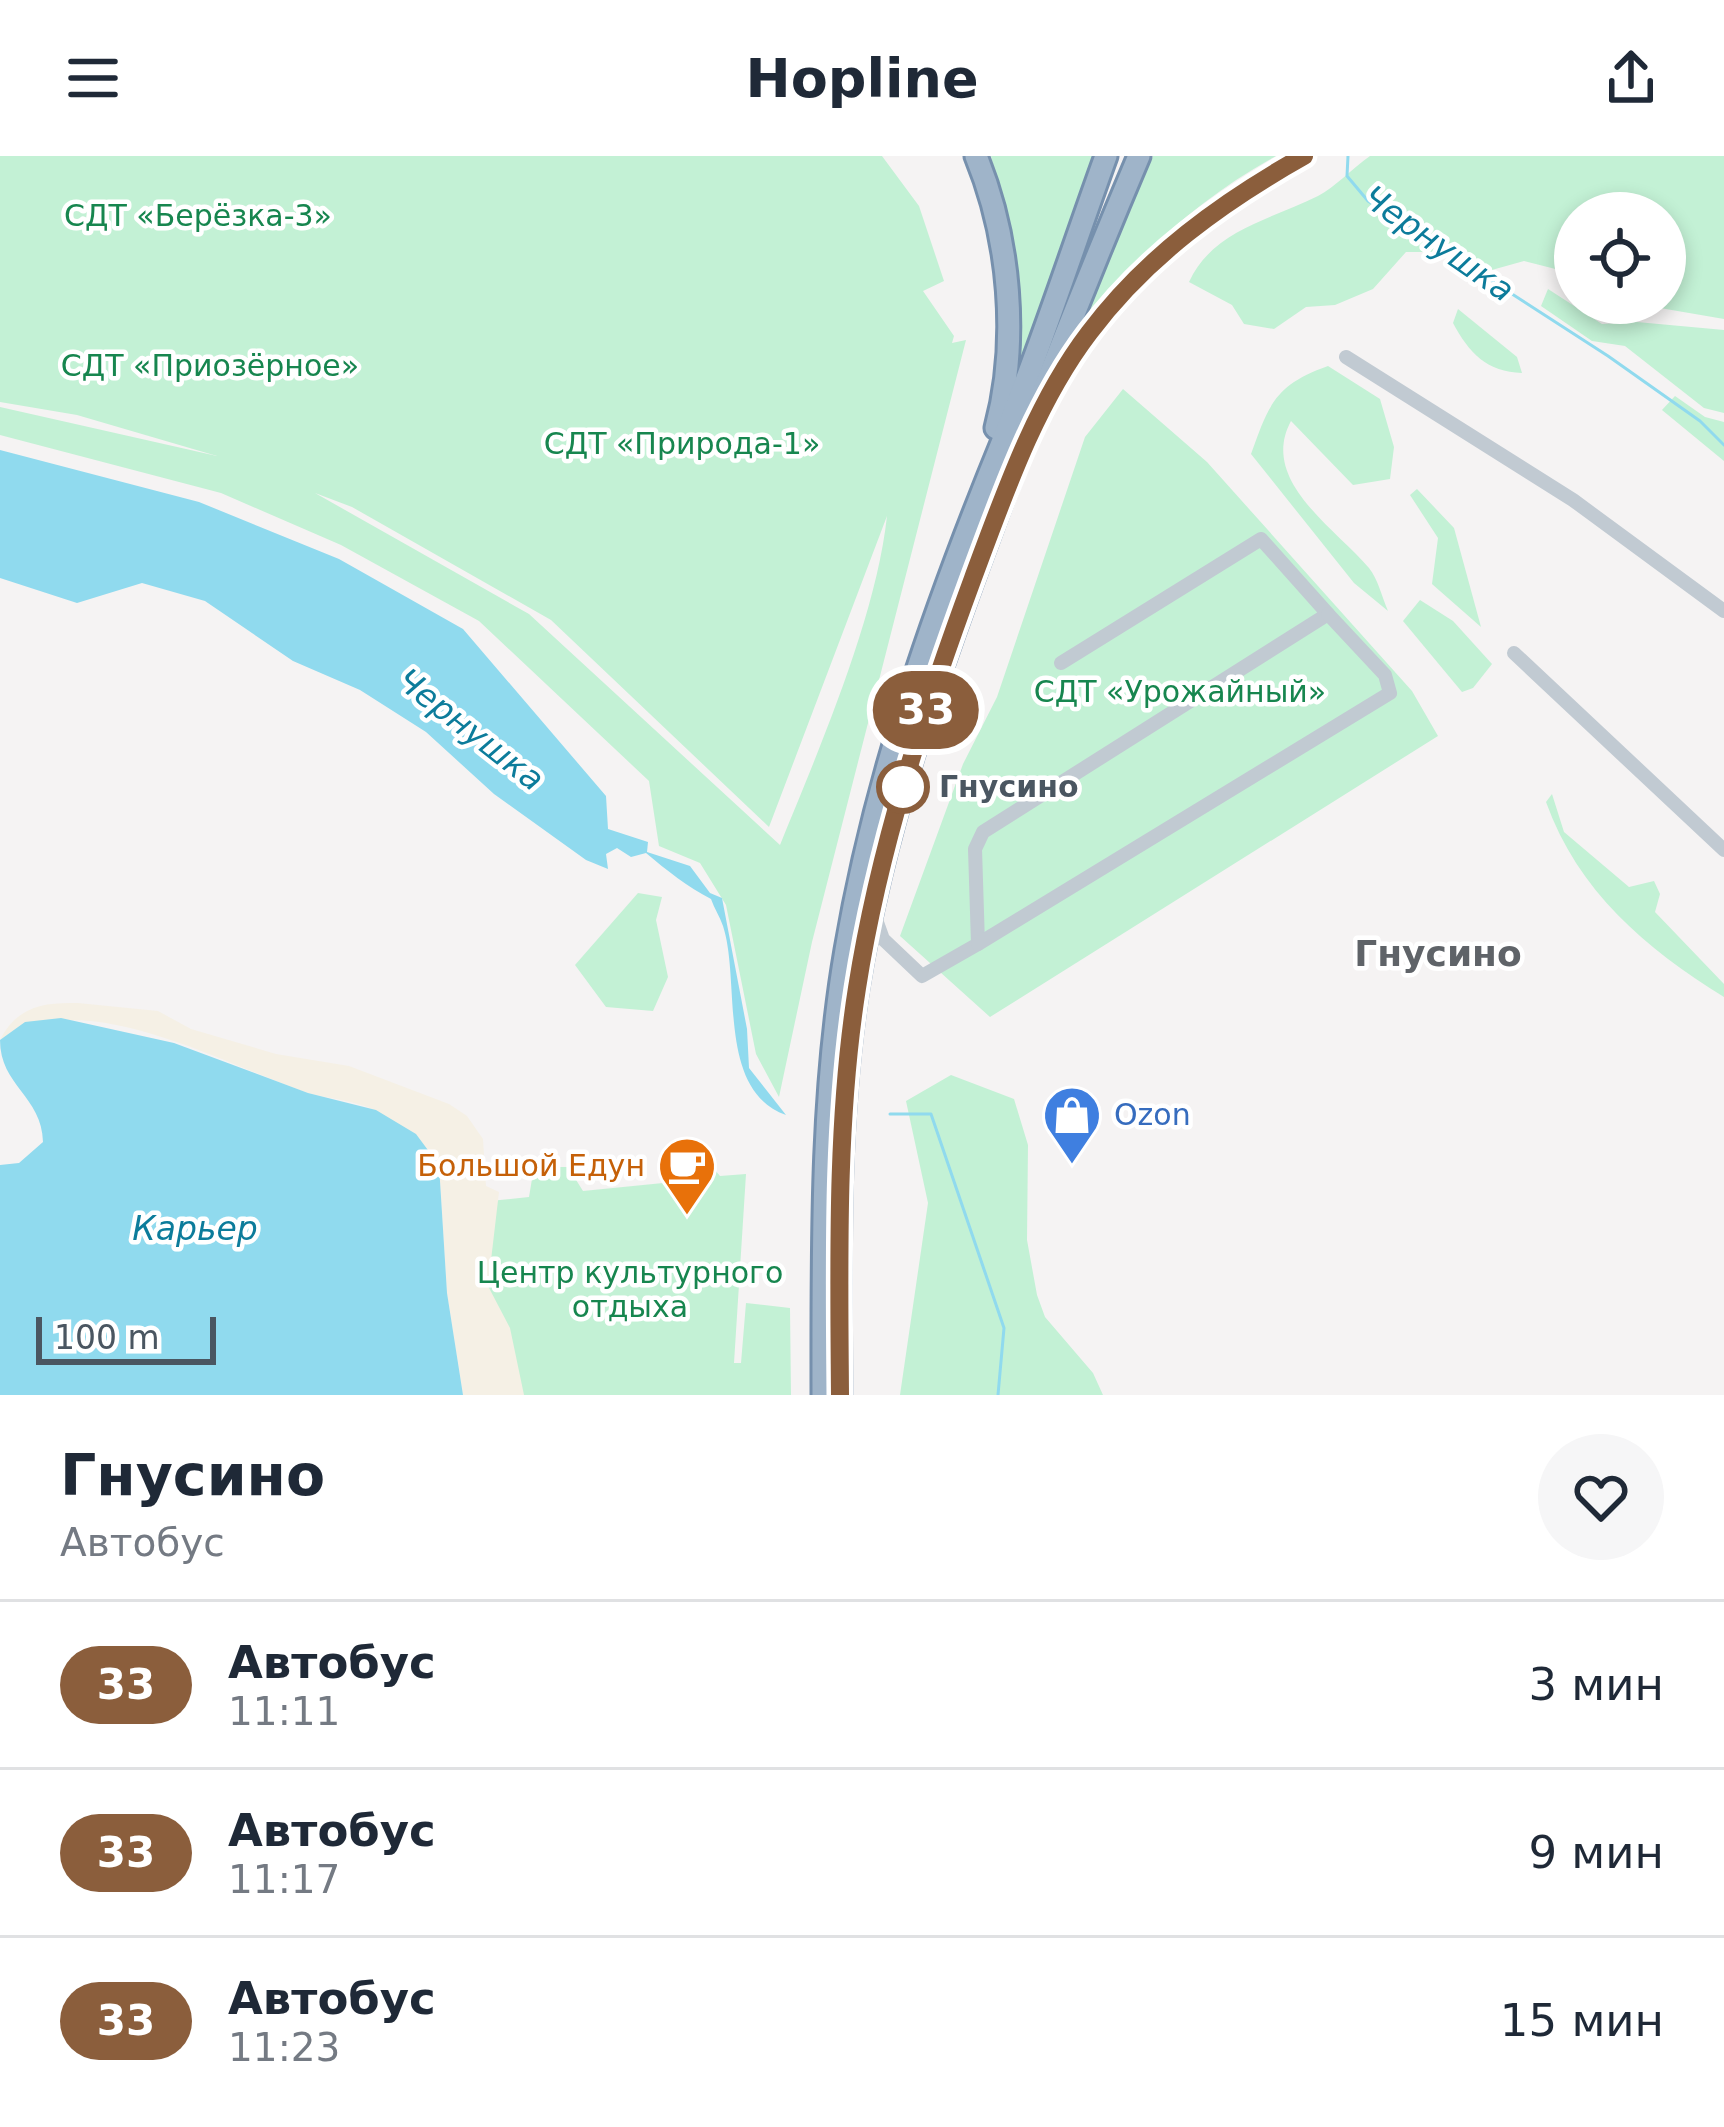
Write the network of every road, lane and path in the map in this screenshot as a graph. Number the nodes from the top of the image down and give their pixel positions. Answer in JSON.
{"nodes":[{"id":1,"x":976,"y":156,"type":"edge"},
{"id":2,"x":1106,"y":156,"type":"edge"},
{"id":3,"x":1139,"y":156,"type":"edge"},
{"id":4,"x":1305,"y":156,"type":"edge"},
{"id":5,"x":1346,"y":357,"type":"dead end"},
{"id":6,"x":980,"y":492,"type":"junction"},
{"id":7,"x":1003,"y":498,"type":"junction"},
{"id":8,"x":1724,"y":610,"type":"edge"},
{"id":9,"x":1328,"y":614,"type":"junction"},
{"id":10,"x":1514,"y":653,"type":"dead end"},
{"id":11,"x":1061,"y":663,"type":"dead end"},
{"id":12,"x":1724,"y":850,"type":"edge"},
{"id":13,"x":873,"y":909,"type":"junction"},
{"id":14,"x":978,"y":944,"type":"junction"},
{"id":15,"x":820,"y":1395,"type":"edge"},
{"id":16,"x":840,"y":1395,"type":"edge"}],
"edges":[{"from":1,"to":6,"type":"highway"},
{"from":2,"to":6,"type":"highway"},
{"from":3,"to":7,"type":"highway"},
{"from":4,"to":7,"type":"main road"},
{"from":5,"to":8,"type":"street"},
{"from":6,"to":15,"type":"highway"},
{"from":7,"to":13,"type":"highway"},
{"from":9,"to":11,"type":"street"},
{"from":9,"to":14,"type":"street"},
{"from":9,"to":14,"type":"street"},
{"from":10,"to":12,"type":"street"},
{"from":13,"to":14,"type":"street"},
{"from":13,"to":16,"type":"highway"}]}
